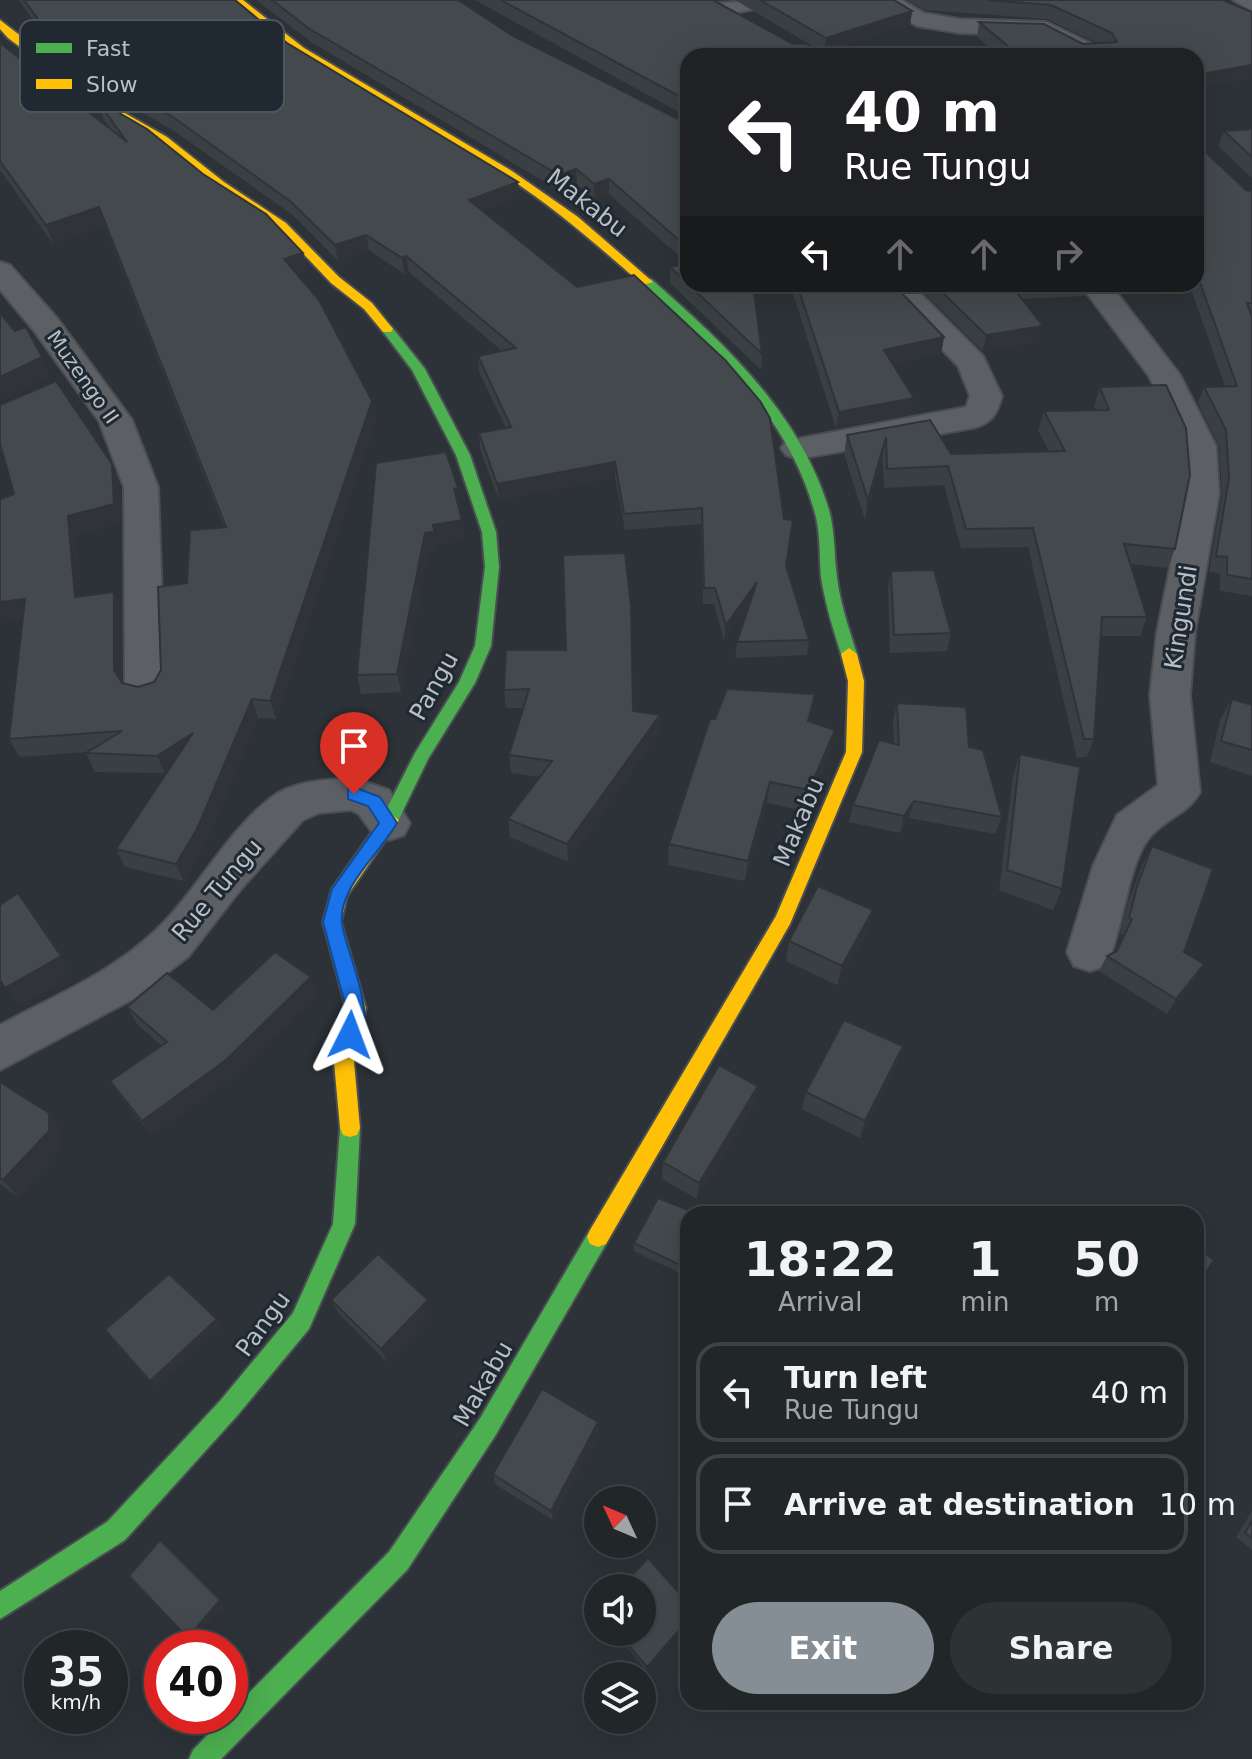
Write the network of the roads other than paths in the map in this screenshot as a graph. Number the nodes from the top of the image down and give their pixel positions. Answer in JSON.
{"nodes":[{"id":1,"x":237,"y":0,"type":"edge"},
{"id":2,"x":765,"y":0,"type":"edge"},
{"id":3,"x":886,"y":0,"type":"edge"},
{"id":4,"x":1245,"y":0,"type":"edge"},
{"id":5,"x":714,"y":4,"type":"edge"},
{"id":6,"x":1252,"y":4,"type":"edge"},
{"id":7,"x":262,"y":20,"type":"edge"},
{"id":8,"x":0,"y":23,"type":"edge"},
{"id":9,"x":757,"y":27,"type":"edge"},
{"id":10,"x":284,"y":37,"type":"edge"},
{"id":11,"x":20,"y":43,"type":"edge"},
{"id":12,"x":1083,"y":48,"type":"edge"},
{"id":13,"x":116,"y":112,"type":"edge"},
{"id":14,"x":0,"y":271,"type":"edge"},
{"id":15,"x":902,"y":292,"type":"edge"},
{"id":16,"x":1101,"y":292,"type":"edge"},
{"id":17,"x":798,"y":448,"type":"junction"},
{"id":18,"x":145,"y":689,"type":"edge"},
{"id":19,"x":389,"y":823,"type":"junction"},
{"id":20,"x":1090,"y":952,"type":"dead end"},
{"id":21,"x":0,"y":1049,"type":"edge"},
{"id":22,"x":0,"y":1606,"type":"edge"},
{"id":23,"x":202,"y":1759,"type":"edge"}],
"edges":[{"from":1,"to":7,"type":"street","name":"Makabu"},
{"from":2,"to":5,"type":"street"},
{"from":3,"to":12,"type":"street"},
{"from":4,"to":6,"type":"street"},
{"from":5,"to":9,"type":"street"},
{"from":8,"to":11,"type":"street","name":"Pangu"},
{"from":10,"to":17,"type":"street","name":"Makabu"},
{"from":13,"to":19,"type":"street","name":"Pangu"},
{"from":14,"to":18,"type":"street","name":"Muzengo II"},
{"from":15,"to":17,"type":"street"},
{"from":16,"to":20,"type":"street","name":"Kingundi"},
{"from":17,"to":23,"type":"street","name":"Makabu"},
{"from":19,"to":21,"type":"street","name":"Rue Tungu"},
{"from":19,"to":22,"type":"street","name":"Pangu"}]}
